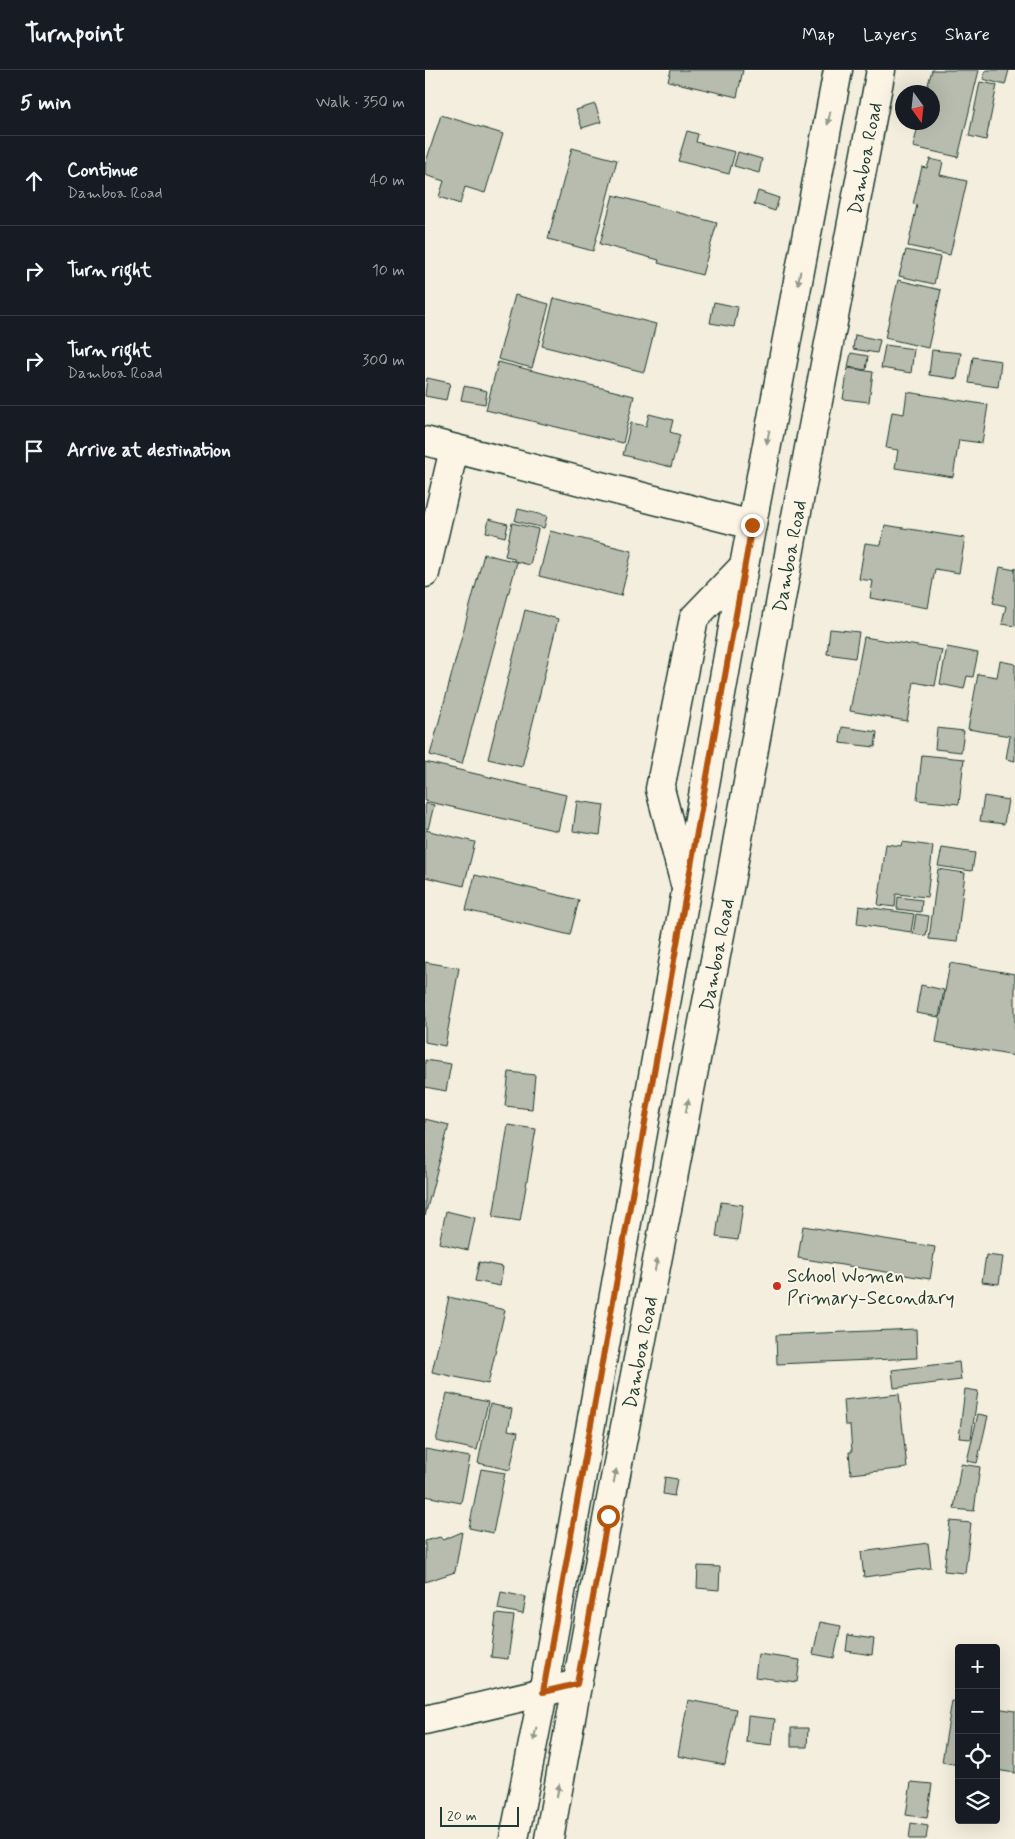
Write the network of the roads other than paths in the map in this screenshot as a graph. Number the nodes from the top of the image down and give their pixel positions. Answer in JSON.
{"nodes":[{"id":1,"x":838,"y":70,"type":"edge"},
{"id":2,"x":881,"y":70,"type":"edge"},
{"id":3,"x":425,"y":441,"type":"edge"},
{"id":4,"x":454,"y":449,"type":"junction"},
{"id":5,"x":752,"y":525,"type":"junction"},
{"id":6,"x":744,"y":566,"type":"junction"},
{"id":7,"x":425,"y":573,"type":"edge"},
{"id":8,"x":686,"y":888,"type":"junction"},
{"id":9,"x":577,"y":1684,"type":"junction"},
{"id":10,"x":543,"y":1692,"type":"junction"},
{"id":11,"x":425,"y":1720,"type":"edge"},
{"id":12,"x":514,"y":1839,"type":"edge"},
{"id":13,"x":549,"y":1839,"type":"edge"}],
"edges":[{"from":1,"to":5,"type":"main road","name":"Damboa Road","one_way":true},
{"from":9,"to":2,"type":"main road","name":"Damboa Road","one_way":true},
{"from":3,"to":4,"type":"main road"},
{"from":4,"to":5,"type":"main road"},
{"from":4,"to":7,"type":"main road"},
{"from":5,"to":6,"type":"main road","name":"Damboa Road"},
{"from":6,"to":8,"type":"main road","name":"Damboa Road"},
{"from":6,"to":8,"type":"main road"},
{"from":8,"to":10,"type":"main road","name":"Damboa Road"},
{"from":9,"to":10,"type":"main road"},
{"from":13,"to":9,"type":"main road","name":"Damboa Road","one_way":true},
{"from":10,"to":11,"type":"main road"},
{"from":10,"to":12,"type":"main road","name":"Damboa Road","one_way":true}]}
